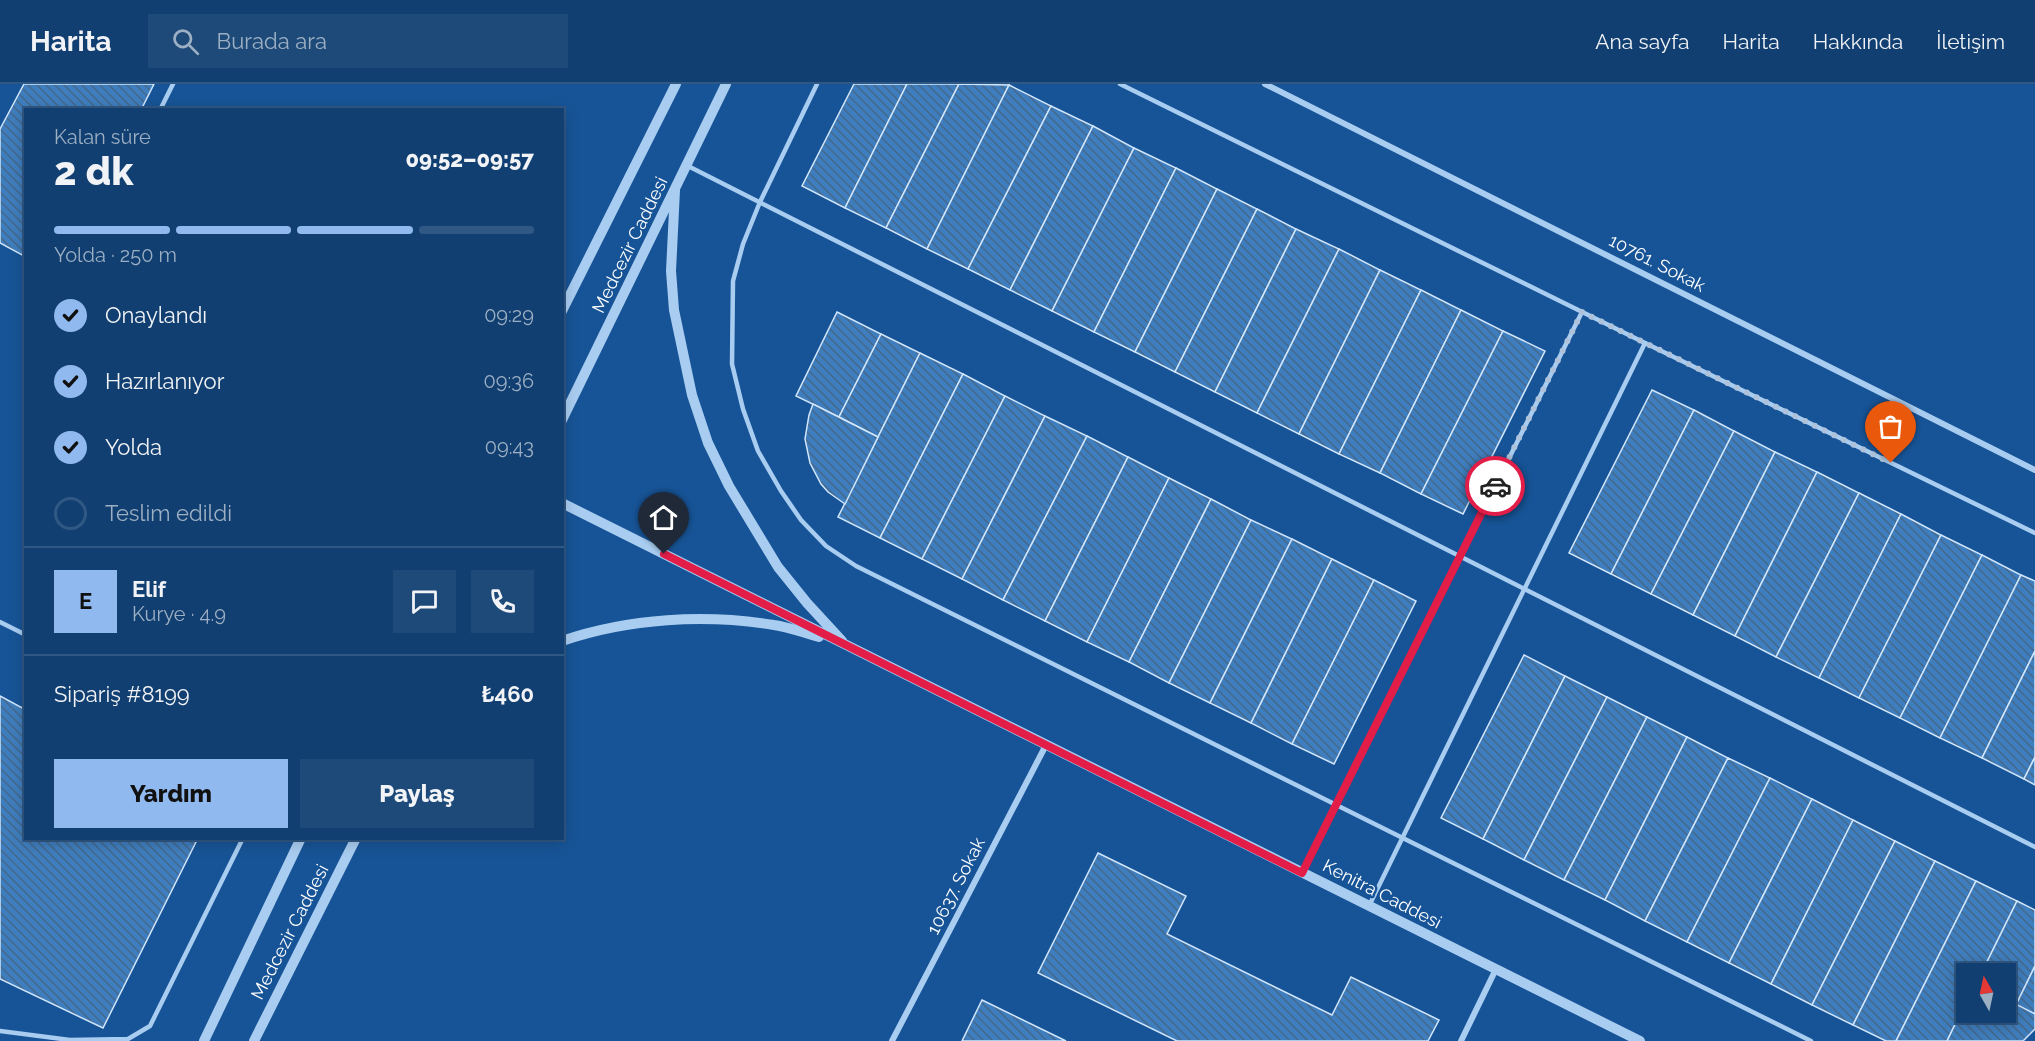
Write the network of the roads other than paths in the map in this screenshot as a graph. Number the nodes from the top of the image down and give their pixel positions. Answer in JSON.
{"nodes":[{"id":1,"x":173,"y":84,"type":"edge"},
{"id":2,"x":676,"y":84,"type":"edge"},
{"id":3,"x":726,"y":84,"type":"edge"},
{"id":4,"x":817,"y":84,"type":"edge"},
{"id":5,"x":1120,"y":84,"type":"edge"},
{"id":6,"x":1265,"y":84,"type":"edge"},
{"id":7,"x":161,"y":108,"type":"edge"},
{"id":8,"x":687,"y":165,"type":"junction"},
{"id":9,"x":675,"y":190,"type":"junction"},
{"id":10,"x":760,"y":202,"type":"junction"},
{"id":11,"x":564,"y":307,"type":"edge"},
{"id":12,"x":1582,"y":312,"type":"junction"},
{"id":13,"x":1645,"y":343,"type":"junction"},
{"id":14,"x":564,"y":416,"type":"edge"},
{"id":15,"x":2035,"y":470,"type":"edge"},
{"id":16,"x":564,"y":504,"type":"edge"},
{"id":17,"x":2035,"y":533,"type":"edge"},
{"id":18,"x":1460,"y":557,"type":"junction"},
{"id":19,"x":1524,"y":589,"type":"junction"},
{"id":20,"x":0,"y":622,"type":"edge"},
{"id":21,"x":24,"y":634,"type":"edge"},
{"id":22,"x":564,"y":641,"type":"edge"},
{"id":23,"x":846,"y":645,"type":"junction"},
{"id":24,"x":1046,"y":745,"type":"junction"},
{"id":25,"x":1337,"y":804,"type":"junction"},
{"id":26,"x":1403,"y":838,"type":"junction"},
{"id":27,"x":242,"y":840,"type":"edge"},
{"id":28,"x":300,"y":840,"type":"edge"},
{"id":29,"x":355,"y":840,"type":"edge"},
{"id":30,"x":2035,"y":847,"type":"edge"},
{"id":31,"x":1302,"y":873,"type":"junction"},
{"id":32,"x":1369,"y":906,"type":"junction"},
{"id":33,"x":1496,"y":969,"type":"junction"},
{"id":34,"x":0,"y":1031,"type":"edge"},
{"id":35,"x":204,"y":1041,"type":"edge"},
{"id":36,"x":254,"y":1041,"type":"edge"},
{"id":37,"x":892,"y":1041,"type":"edge"},
{"id":38,"x":1461,"y":1041,"type":"edge"},
{"id":39,"x":1640,"y":1041,"type":"edge"},
{"id":40,"x":1811,"y":1041,"type":"edge"}],
"edges":[{"from":1,"to":7,"type":"lane"},
{"from":2,"to":11,"type":"street","name":"Medcezir Caddesi"},
{"from":3,"to":8,"type":"street","name":"Medcezir Caddesi"},
{"from":4,"to":10,"type":"lane"},
{"from":5,"to":12,"type":"lane"},
{"from":6,"to":15,"type":"street","name":"10761. Sokak"},
{"from":8,"to":9,"type":"street","name":"Medcezir Caddesi"},
{"from":8,"to":10,"type":"lane"},
{"from":9,"to":14,"type":"street","name":"Medcezir Caddesi"},
{"from":9,"to":23,"type":"street"},
{"from":10,"to":18,"type":"lane"},
{"from":10,"to":25,"type":"lane"},
{"from":12,"to":13,"type":"lane"},
{"from":12,"to":18,"type":"lane"},
{"from":13,"to":17,"type":"lane"},
{"from":13,"to":19,"type":"lane"},
{"from":16,"to":23,"type":"street","name":"Kenitra Caddesi"},
{"from":18,"to":19,"type":"lane"},
{"from":18,"to":25,"type":"lane"},
{"from":19,"to":26,"type":"lane"},
{"from":19,"to":30,"type":"lane"},
{"from":20,"to":21,"type":"lane"},
{"from":22,"to":23,"type":"street"},
{"from":23,"to":24,"type":"street","name":"Kenitra Caddesi"},
{"from":24,"to":31,"type":"street","name":"Kenitra Caddesi"},
{"from":24,"to":37,"type":"street","name":"10637. Sokak"},
{"from":25,"to":26,"type":"lane"},
{"from":25,"to":31,"type":"lane"},
{"from":26,"to":32,"type":"lane"},
{"from":26,"to":40,"type":"lane"},
{"from":27,"to":34,"type":"lane"},
{"from":28,"to":35,"type":"street","name":"Medcezir Caddesi"},
{"from":29,"to":36,"type":"street","name":"Medcezir Caddesi"},
{"from":31,"to":32,"type":"street","name":"Kenitra Caddesi"},
{"from":32,"to":33,"type":"street","name":"Kenitra Caddesi"},
{"from":33,"to":38,"type":"street"},
{"from":33,"to":39,"type":"street","name":"Kenitra Caddesi"}]}
